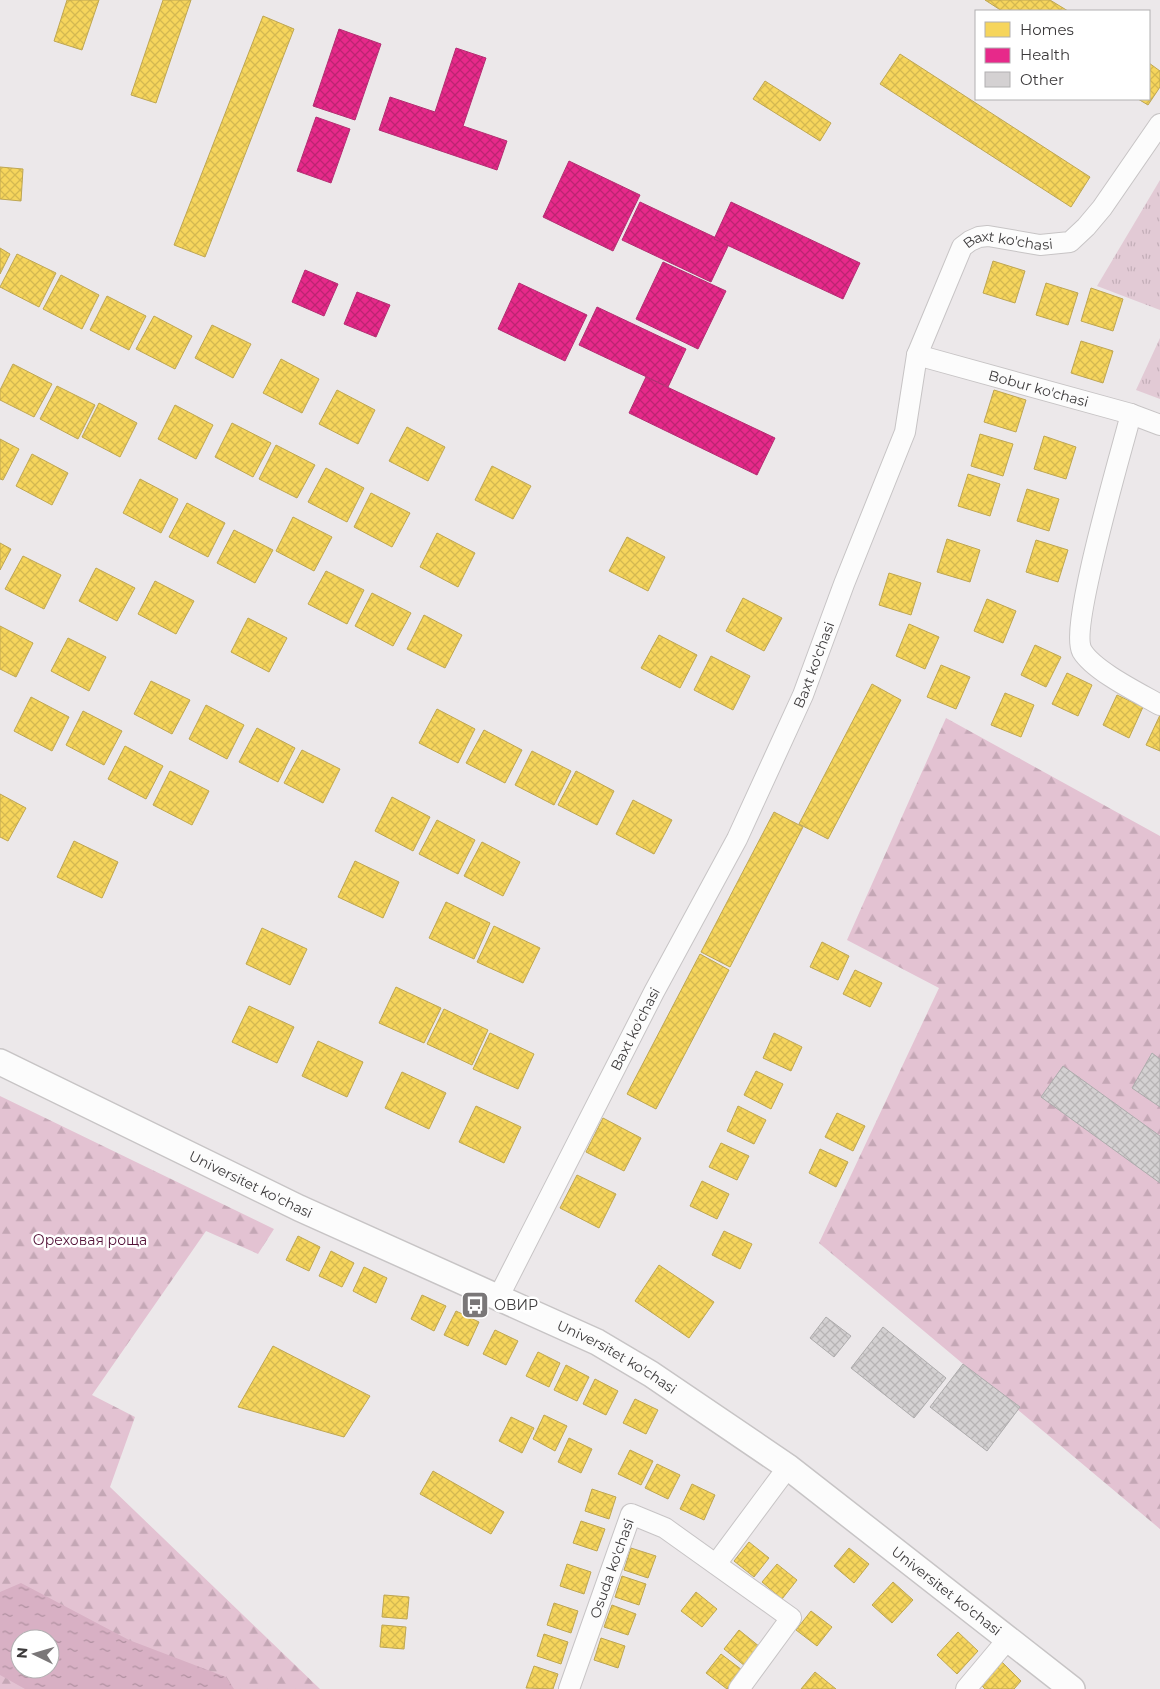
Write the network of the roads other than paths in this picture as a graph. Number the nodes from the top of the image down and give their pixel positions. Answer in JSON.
{"nodes":[{"id":1,"x":1160,"y":124,"type":"edge"},
{"id":2,"x":917,"y":355,"type":"junction"},
{"id":3,"x":1132,"y":414,"type":"junction"},
{"id":4,"x":1160,"y":425,"type":"edge"},
{"id":5,"x":1160,"y":705,"type":"edge"},
{"id":6,"x":0,"y":1062,"type":"edge"},
{"id":7,"x":498,"y":1298,"type":"junction"},
{"id":8,"x":788,"y":1467,"type":"junction"},
{"id":9,"x":716,"y":1564,"type":"junction"},
{"id":10,"x":1008,"y":1639,"type":"junction"},
{"id":11,"x":569,"y":1689,"type":"edge"},
{"id":12,"x":739,"y":1689,"type":"edge"},
{"id":13,"x":966,"y":1689,"type":"edge"},
{"id":14,"x":1072,"y":1689,"type":"edge"}],
"edges":[{"from":1,"to":2,"type":"street","name":"Baxt ko'chasi"},
{"from":2,"to":3,"type":"street","name":"Bobur ko'chasi"},
{"from":2,"to":7,"type":"street","name":"Baxt ko'chasi"},
{"from":3,"to":4,"type":"street","name":"Bobur ko'chasi"},
{"from":3,"to":5,"type":"street"},
{"from":6,"to":7,"type":"main road","name":"Universitet ko'chasi"},
{"from":7,"to":8,"type":"main road","name":"Universitet ko'chasi"},
{"from":8,"to":9,"type":"street"},
{"from":8,"to":10,"type":"main road","name":"Universitet ko'chasi"},
{"from":9,"to":11,"type":"street","name":"Osuda ko'chasi"},
{"from":9,"to":12,"type":"street","name":"Osuda ko'chasi"},
{"from":10,"to":13,"type":"street"},
{"from":10,"to":14,"type":"main road","name":"Universitet ko'chasi"}]}
